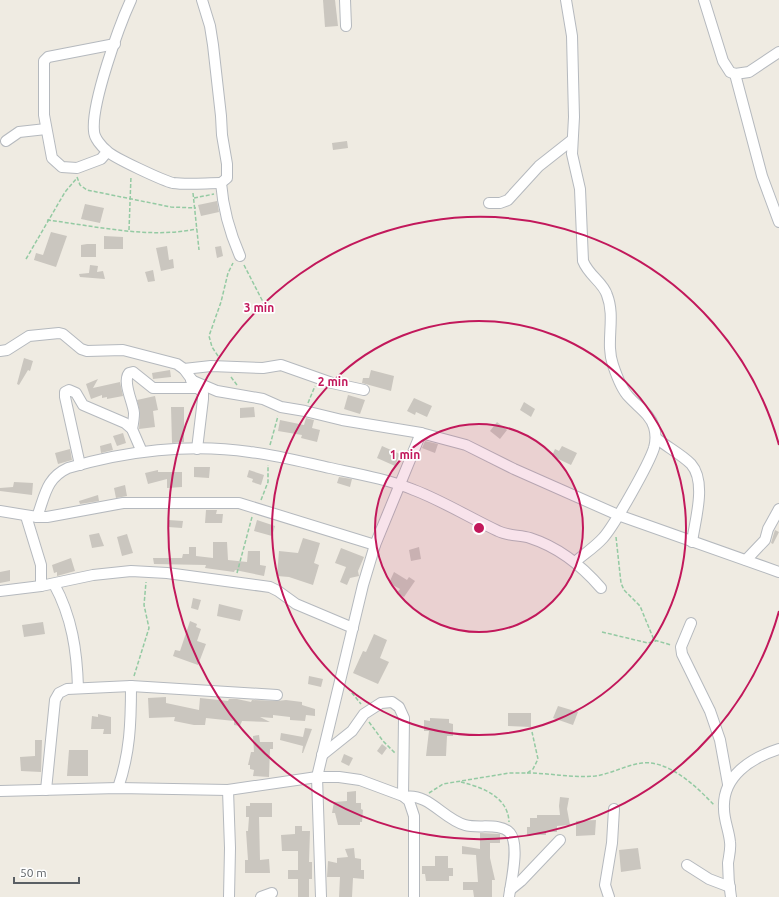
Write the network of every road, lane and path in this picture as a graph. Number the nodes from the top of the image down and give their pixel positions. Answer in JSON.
{"nodes":[{"id":1,"x":131,"y":0,"type":"edge"},
{"id":2,"x":202,"y":0,"type":"edge"},
{"id":3,"x":345,"y":0,"type":"edge"},
{"id":4,"x":566,"y":0,"type":"edge"},
{"id":5,"x":704,"y":0,"type":"edge"},
{"id":6,"x":346,"y":26,"type":"dead end"},
{"id":7,"x":115,"y":44,"type":"junction"},
{"id":8,"x":779,"y":52,"type":"edge"},
{"id":9,"x":735,"y":74,"type":"junction"},
{"id":10,"x":46,"y":129,"type":"junction"},
{"id":11,"x":572,"y":140,"type":"junction"},
{"id":12,"x":6,"y":141,"type":"dead end"},
{"id":13,"x":107,"y":152,"type":"junction"},
{"id":14,"x":131,"y":164,"type":"junction"},
{"id":15,"x":77,"y":173,"type":"junction"},
{"id":16,"x":191,"y":183,"type":"junction"},
{"id":17,"x":222,"y":188,"type":"junction"},
{"id":18,"x":130,"y":198,"type":"junction"},
{"id":19,"x":194,"y":198,"type":"junction"},
{"id":20,"x":490,"y":203,"type":"dead end"},
{"id":21,"x":196,"y":208,"type":"junction"},
{"id":22,"x":47,"y":220,"type":"junction"},
{"id":23,"x":779,"y":222,"type":"edge"},
{"id":24,"x":129,"y":230,"type":"junction"},
{"id":25,"x":197,"y":230,"type":"junction"},
{"id":26,"x":199,"y":250,"type":"dead end"},
{"id":27,"x":240,"y":256,"type":"junction"},
{"id":28,"x":26,"y":260,"type":"dead end"},
{"id":29,"x":273,"y":305,"type":"dead end"},
{"id":30,"x":0,"y":351,"type":"edge"},
{"id":31,"x":223,"y":366,"type":"junction"},
{"id":32,"x":184,"y":369,"type":"junction"},
{"id":33,"x":319,"y":377,"type":"junction"},
{"id":34,"x":191,"y":380,"type":"junction"},
{"id":35,"x":198,"y":388,"type":"junction"},
{"id":36,"x":364,"y":390,"type":"dead end"},
{"id":37,"x":244,"y":395,"type":"junction"},
{"id":38,"x":281,"y":407,"type":"junction"},
{"id":39,"x":305,"y":411,"type":"junction"},
{"id":40,"x":132,"y":429,"type":"junction"},
{"id":41,"x":421,"y":433,"type":"junction"},
{"id":42,"x":656,"y":438,"type":"junction"},
{"id":43,"x":197,"y":449,"type":"junction"},
{"id":44,"x":142,"y":452,"type":"junction"},
{"id":45,"x":268,"y":456,"type":"junction"},
{"id":46,"x":80,"y":464,"type":"junction"},
{"id":47,"x":399,"y":484,"type":"junction"},
{"id":48,"x":257,"y":507,"type":"junction"},
{"id":49,"x":779,"y":509,"type":"edge"},
{"id":50,"x":0,"y":511,"type":"edge"},
{"id":51,"x":26,"y":516,"type":"junction"},
{"id":52,"x":37,"y":517,"type":"junction"},
{"id":53,"x":615,"y":519,"type":"junction"},
{"id":54,"x":692,"y":542,"type":"junction"},
{"id":55,"x":375,"y":545,"type":"junction"},
{"id":56,"x":746,"y":560,"type":"junction"},
{"id":57,"x":575,"y":562,"type":"junction"},
{"id":58,"x":147,"y":572,"type":"junction"},
{"id":59,"x":779,"y":572,"type":"edge"},
{"id":60,"x":235,"y":582,"type":"junction"},
{"id":61,"x":54,"y":584,"type":"junction"},
{"id":62,"x":41,"y":586,"type":"junction"},
{"id":63,"x":601,"y":588,"type":"dead end"},
{"id":64,"x":0,"y":591,"type":"edge"},
{"id":65,"x":691,"y":623,"type":"dead end"},
{"id":66,"x":353,"y":628,"type":"junction"},
{"id":67,"x":602,"y":632,"type":"dead end"},
{"id":68,"x":656,"y":641,"type":"junction"},
{"id":69,"x":681,"y":647,"type":"junction"},
{"id":70,"x":341,"y":682,"type":"junction"},
{"id":71,"x":131,"y":686,"type":"junction"},
{"id":72,"x":78,"y":688,"type":"junction"},
{"id":73,"x":277,"y":695,"type":"dead end"},
{"id":74,"x":364,"y":714,"type":"junction"},
{"id":75,"x":532,"y":732,"type":"dead end"},
{"id":76,"x":779,"y":749,"type":"edge"},
{"id":77,"x":322,"y":755,"type":"junction"},
{"id":78,"x":404,"y":760,"type":"junction"},
{"id":79,"x":527,"y":773,"type":"junction"},
{"id":80,"x":317,"y":777,"type":"junction"},
{"id":81,"x":459,"y":781,"type":"junction"},
{"id":82,"x":728,"y":784,"type":"junction"},
{"id":83,"x":118,"y":788,"type":"junction"},
{"id":84,"x":46,"y":790,"type":"junction"},
{"id":85,"x":228,"y":790,"type":"junction"},
{"id":86,"x":0,"y":791,"type":"edge"},
{"id":87,"x":404,"y":797,"type":"junction"},
{"id":88,"x":424,"y":800,"type":"junction"},
{"id":89,"x":614,"y":809,"type":"dead end"},
{"id":90,"x":724,"y":815,"type":"junction"},
{"id":91,"x":510,"y":834,"type":"junction"},
{"id":92,"x":560,"y":840,"type":"dead end"},
{"id":93,"x":687,"y":865,"type":"dead end"},
{"id":94,"x":730,"y":892,"type":"edge"},
{"id":95,"x":272,"y":893,"type":"dead end"},
{"id":96,"x":509,"y":894,"type":"edge"},
{"id":97,"x":229,"y":897,"type":"edge"},
{"id":98,"x":261,"y":897,"type":"edge"},
{"id":99,"x":321,"y":897,"type":"edge"},
{"id":100,"x":414,"y":897,"type":"edge"},
{"id":101,"x":609,"y":897,"type":"edge"}],
"edges":[{"from":1,"to":7,"type":"street"},
{"from":2,"to":17,"type":"street"},
{"from":3,"to":6,"type":"street"},
{"from":4,"to":11,"type":"street"},
{"from":5,"to":9,"type":"street"},
{"from":7,"to":10,"type":"street"},
{"from":7,"to":13,"type":"street"},
{"from":8,"to":9,"type":"street"},
{"from":9,"to":23,"type":"street"},
{"from":10,"to":12,"type":"street"},
{"from":10,"to":15,"type":"street"},
{"from":11,"to":20,"type":"street"},
{"from":11,"to":42,"type":"street"},
{"from":13,"to":14,"type":"street"},
{"from":13,"to":15,"type":"street"},
{"from":14,"to":16,"type":"street"},
{"from":14,"to":18,"type":"path"},
{"from":15,"to":18,"type":"path"},
{"from":15,"to":22,"type":"path"},
{"from":16,"to":17,"type":"street"},
{"from":16,"to":19,"type":"path"},
{"from":17,"to":19,"type":"path"},
{"from":17,"to":27,"type":"street"},
{"from":18,"to":21,"type":"path"},
{"from":18,"to":24,"type":"path"},
{"from":19,"to":21,"type":"path"},
{"from":21,"to":25,"type":"path"},
{"from":22,"to":24,"type":"path"},
{"from":22,"to":28,"type":"path"},
{"from":24,"to":25,"type":"path"},
{"from":25,"to":26,"type":"path"},
{"from":27,"to":29,"type":"path"},
{"from":27,"to":31,"type":"path"},
{"from":30,"to":32,"type":"street"},
{"from":31,"to":32,"type":"street"},
{"from":31,"to":33,"type":"street"},
{"from":31,"to":37,"type":"path"},
{"from":32,"to":34,"type":"street"},
{"from":33,"to":36,"type":"street"},
{"from":33,"to":39,"type":"path"},
{"from":34,"to":35,"type":"street"},
{"from":34,"to":37,"type":"street"},
{"from":35,"to":40,"type":"street"},
{"from":35,"to":43,"type":"street"},
{"from":37,"to":38,"type":"street"},
{"from":38,"to":39,"type":"street"},
{"from":38,"to":45,"type":"path"},
{"from":39,"to":41,"type":"street"},
{"from":40,"to":44,"type":"street"},
{"from":40,"to":46,"type":"street"},
{"from":41,"to":47,"type":"street"},
{"from":41,"to":53,"type":"street"},
{"from":42,"to":53,"type":"street"},
{"from":42,"to":54,"type":"street"},
{"from":43,"to":44,"type":"street"},
{"from":43,"to":45,"type":"street"},
{"from":44,"to":46,"type":"street"},
{"from":45,"to":47,"type":"street"},
{"from":45,"to":48,"type":"path"},
{"from":46,"to":52,"type":"street"},
{"from":47,"to":55,"type":"street"},
{"from":47,"to":57,"type":"street"},
{"from":48,"to":52,"type":"street"},
{"from":48,"to":55,"type":"street"},
{"from":48,"to":60,"type":"path"},
{"from":49,"to":56,"type":"street"},
{"from":50,"to":51,"type":"street"},
{"from":51,"to":52,"type":"street"},
{"from":51,"to":62,"type":"street"},
{"from":53,"to":54,"type":"street"},
{"from":53,"to":57,"type":"street"},
{"from":53,"to":68,"type":"path"},
{"from":54,"to":56,"type":"street"},
{"from":55,"to":66,"type":"street"},
{"from":56,"to":59,"type":"street"},
{"from":57,"to":63,"type":"street"},
{"from":58,"to":60,"type":"street"},
{"from":58,"to":61,"type":"street"},
{"from":58,"to":71,"type":"path"},
{"from":60,"to":66,"type":"street"},
{"from":61,"to":62,"type":"street"},
{"from":61,"to":72,"type":"street"},
{"from":62,"to":64,"type":"street"},
{"from":65,"to":69,"type":"street"},
{"from":66,"to":70,"type":"street"},
{"from":67,"to":68,"type":"path"},
{"from":68,"to":69,"type":"path"},
{"from":69,"to":82,"type":"street"},
{"from":70,"to":74,"type":"path"},
{"from":70,"to":77,"type":"street"},
{"from":71,"to":72,"type":"street"},
{"from":71,"to":73,"type":"street"},
{"from":71,"to":83,"type":"street"},
{"from":72,"to":84,"type":"street"},
{"from":74,"to":77,"type":"street"},
{"from":74,"to":78,"type":"path"},
{"from":74,"to":78,"type":"street"},
{"from":75,"to":79,"type":"path"},
{"from":76,"to":82,"type":"street"},
{"from":77,"to":80,"type":"street"},
{"from":78,"to":87,"type":"street"},
{"from":79,"to":81,"type":"path"},
{"from":79,"to":90,"type":"path"},
{"from":80,"to":85,"type":"street"},
{"from":80,"to":87,"type":"street"},
{"from":80,"to":99,"type":"street"},
{"from":81,"to":88,"type":"path"},
{"from":81,"to":91,"type":"path"},
{"from":82,"to":90,"type":"street"},
{"from":83,"to":84,"type":"street"},
{"from":83,"to":85,"type":"street"},
{"from":84,"to":86,"type":"street"},
{"from":85,"to":97,"type":"street"},
{"from":87,"to":88,"type":"street"},
{"from":87,"to":100,"type":"street"},
{"from":88,"to":91,"type":"street"},
{"from":89,"to":101,"type":"street"},
{"from":90,"to":94,"type":"street"},
{"from":91,"to":96,"type":"street"},
{"from":92,"to":96,"type":"street"},
{"from":93,"to":94,"type":"street"},
{"from":95,"to":98,"type":"street"}]}
